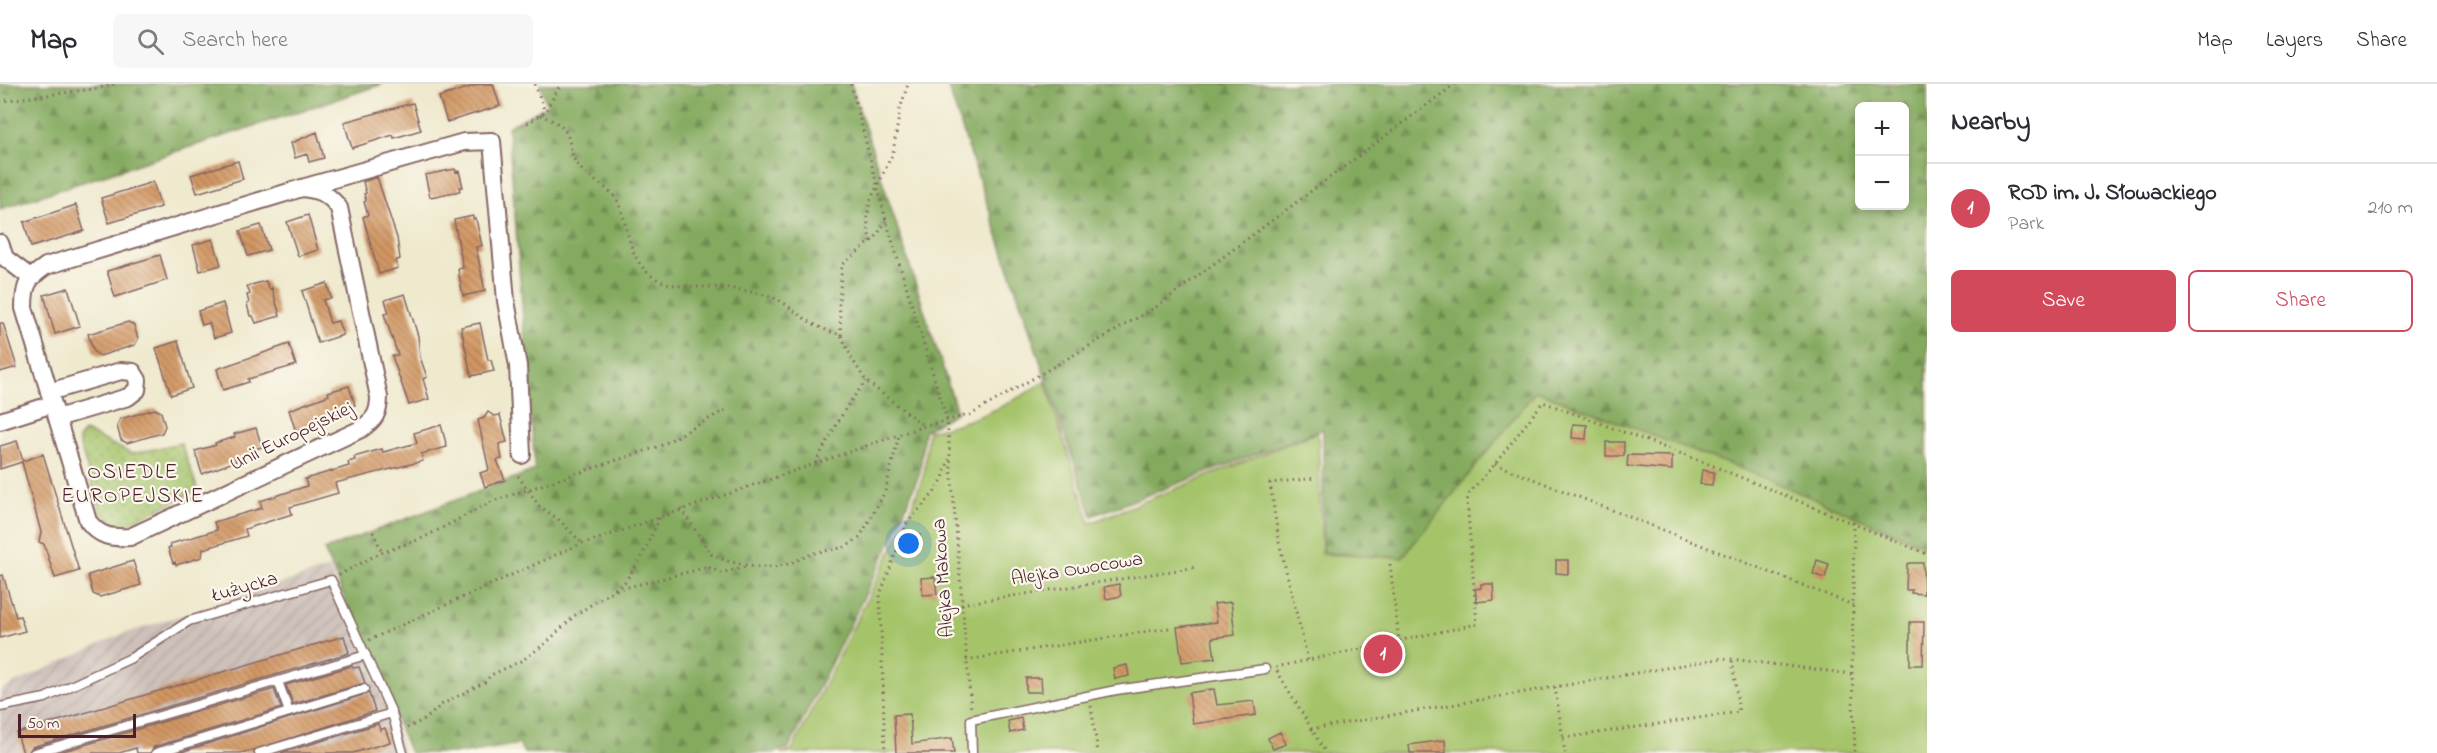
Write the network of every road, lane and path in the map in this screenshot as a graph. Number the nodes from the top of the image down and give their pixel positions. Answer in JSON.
{"nodes":[{"id":1,"x":114,"y":84,"type":"edge"},
{"id":2,"x":535,"y":84,"type":"edge"},
{"id":3,"x":561,"y":84,"type":"edge"},
{"id":4,"x":851,"y":84,"type":"edge"},
{"id":5,"x":908,"y":84,"type":"edge"},
{"id":6,"x":1455,"y":84,"type":"edge"},
{"id":7,"x":0,"y":101,"type":"edge"},
{"id":8,"x":545,"y":112,"type":"junction"},
{"id":9,"x":540,"y":116,"type":"junction"},
{"id":10,"x":527,"y":123,"type":"dead end"},
{"id":11,"x":878,"y":187,"type":"junction"},
{"id":12,"x":302,"y":188,"type":"junction"},
{"id":13,"x":886,"y":220,"type":"junction"},
{"id":14,"x":870,"y":242,"type":"junction"},
{"id":15,"x":0,"y":243,"type":"edge"},
{"id":16,"x":30,"y":277,"type":"junction"},
{"id":17,"x":841,"y":335,"type":"junction"},
{"id":18,"x":866,"y":381,"type":"junction"},
{"id":19,"x":53,"y":405,"type":"junction"},
{"id":20,"x":725,"y":410,"type":"dead end"},
{"id":21,"x":946,"y":420,"type":"junction"},
{"id":22,"x":0,"y":421,"type":"edge"},
{"id":23,"x":924,"y":426,"type":"junction"},
{"id":24,"x":899,"y":435,"type":"junction"},
{"id":25,"x":522,"y":455,"type":"dead end"},
{"id":26,"x":949,"y":457,"type":"junction"},
{"id":27,"x":815,"y":464,"type":"junction"},
{"id":28,"x":1495,"y":464,"type":"junction"},
{"id":29,"x":518,"y":476,"type":"dead end"},
{"id":30,"x":1316,"y":478,"type":"dead end"},
{"id":31,"x":526,"y":490,"type":"junction"},
{"id":32,"x":681,"y":509,"type":"junction"},
{"id":33,"x":661,"y":516,"type":"junction"},
{"id":34,"x":1854,"y":522,"type":"junction"},
{"id":35,"x":373,"y":532,"type":"dead end"},
{"id":36,"x":582,"y":543,"type":"junction"},
{"id":37,"x":382,"y":552,"type":"junction"},
{"id":38,"x":1927,"y":554,"type":"edge"},
{"id":39,"x":1390,"y":564,"type":"dead end"},
{"id":40,"x":751,"y":566,"type":"junction"},
{"id":41,"x":1197,"y":567,"type":"dead end"},
{"id":42,"x":331,"y":580,"type":"junction"},
{"id":43,"x":614,"y":590,"type":"junction"},
{"id":44,"x":961,"y":604,"type":"junction"},
{"id":45,"x":1852,"y":605,"type":"junction"},
{"id":46,"x":1169,"y":628,"type":"dead end"},
{"id":47,"x":1399,"y":641,"type":"junction"},
{"id":48,"x":360,"y":644,"type":"junction"},
{"id":49,"x":366,"y":655,"type":"junction"},
{"id":50,"x":1732,"y":659,"type":"junction"},
{"id":51,"x":966,"y":660,"type":"junction"},
{"id":52,"x":1308,"y":660,"type":"junction"},
{"id":53,"x":1270,"y":668,"type":"junction"},
{"id":54,"x":1852,"y":674,"type":"junction"},
{"id":55,"x":278,"y":681,"type":"junction"},
{"id":56,"x":1555,"y":687,"type":"junction"},
{"id":57,"x":364,"y":689,"type":"dead end"},
{"id":58,"x":1090,"y":695,"type":"junction"},
{"id":59,"x":0,"y":707,"type":"edge"},
{"id":60,"x":289,"y":712,"type":"junction"},
{"id":61,"x":392,"y":713,"type":"junction"},
{"id":62,"x":971,"y":720,"type":"junction"},
{"id":63,"x":396,"y":729,"type":"junction"},
{"id":64,"x":1311,"y":729,"type":"junction"},
{"id":65,"x":1563,"y":738,"type":"junction"},
{"id":66,"x":34,"y":753,"type":"edge"},
{"id":67,"x":156,"y":753,"type":"edge"},
{"id":68,"x":259,"y":753,"type":"edge"},
{"id":69,"x":402,"y":753,"type":"edge"},
{"id":70,"x":885,"y":753,"type":"edge"},
{"id":71,"x":972,"y":753,"type":"edge"},
{"id":72,"x":1098,"y":753,"type":"edge"},
{"id":73,"x":1326,"y":753,"type":"edge"},
{"id":74,"x":1565,"y":753,"type":"edge"},
{"id":75,"x":1855,"y":753,"type":"edge"}],
"edges":[{"from":1,"to":7,"type":"path"},
{"from":2,"to":8,"type":"path"},
{"from":3,"to":8,"type":"path"},
{"from":4,"to":11,"type":"path","name":"Alejka Makowa"},
{"from":5,"to":11,"type":"path"},
{"from":6,"to":21,"type":"path"},
{"from":8,"to":9,"type":"path"},
{"from":9,"to":10,"type":"path"},
{"from":9,"to":17,"type":"path"},
{"from":11,"to":13,"type":"path","name":"Alejka Makowa"},
{"from":11,"to":14,"type":"path"},
{"from":12,"to":16,"type":"street"},
{"from":12,"to":19,"type":"street","name":"Unii Europejskiej"},
{"from":12,"to":25,"type":"street"},
{"from":13,"to":14,"type":"path"},
{"from":13,"to":21,"type":"path","name":"Alejka Makowa"},
{"from":14,"to":17,"type":"path"},
{"from":15,"to":16,"type":"street"},
{"from":16,"to":19,"type":"street","name":"Unii Europejskiej"},
{"from":17,"to":18,"type":"path"},
{"from":18,"to":23,"type":"path"},
{"from":18,"to":27,"type":"path"},
{"from":19,"to":22,"type":"street"},
{"from":20,"to":31,"type":"path"},
{"from":21,"to":23,"type":"path"},
{"from":21,"to":26,"type":"path","name":"Alejka Makowa"},
{"from":23,"to":24,"type":"path"},
{"from":24,"to":27,"type":"path"},
{"from":24,"to":40,"type":"path"},
{"from":26,"to":44,"type":"path","name":"Alejka Makowa"},
{"from":26,"to":70,"type":"path"},
{"from":27,"to":32,"type":"path"},
{"from":28,"to":34,"type":"path"},
{"from":28,"to":45,"type":"path"},
{"from":28,"to":47,"type":"path"},
{"from":29,"to":31,"type":"path"},
{"from":30,"to":52,"type":"path"},
{"from":31,"to":36,"type":"path"},
{"from":31,"to":37,"type":"path"},
{"from":32,"to":33,"type":"path"},
{"from":32,"to":40,"type":"path"},
{"from":33,"to":36,"type":"path"},
{"from":33,"to":43,"type":"path"},
{"from":34,"to":38,"type":"path"},
{"from":34,"to":45,"type":"path"},
{"from":35,"to":37,"type":"path"},
{"from":36,"to":48,"type":"path"},
{"from":37,"to":42,"type":"path"},
{"from":39,"to":47,"type":"path"},
{"from":40,"to":43,"type":"path"},
{"from":41,"to":44,"type":"path","name":"Alejka Owocowa"},
{"from":42,"to":48,"type":"lane"},
{"from":42,"to":59,"type":"lane","name":"Łużycka"},
{"from":43,"to":63,"type":"path"},
{"from":44,"to":51,"type":"path","name":"Alejka Makowa"},
{"from":45,"to":54,"type":"path"},
{"from":46,"to":51,"type":"path"},
{"from":47,"to":52,"type":"path"},
{"from":48,"to":49,"type":"lane"},
{"from":49,"to":55,"type":"lane"},
{"from":49,"to":61,"type":"lane"},
{"from":50,"to":54,"type":"path"},
{"from":50,"to":56,"type":"path"},
{"from":50,"to":65,"type":"path"},
{"from":51,"to":62,"type":"path","name":"Alejka Makowa"},
{"from":52,"to":53,"type":"path"},
{"from":53,"to":58,"type":"lane"},
{"from":53,"to":64,"type":"path"},
{"from":54,"to":75,"type":"path"},
{"from":55,"to":60,"type":"lane"},
{"from":55,"to":66,"type":"lane"},
{"from":56,"to":64,"type":"path"},
{"from":56,"to":65,"type":"path"},
{"from":57,"to":60,"type":"lane"},
{"from":58,"to":62,"type":"lane"},
{"from":58,"to":72,"type":"path"},
{"from":60,"to":67,"type":"lane"},
{"from":61,"to":63,"type":"lane"},
{"from":61,"to":68,"type":"lane"},
{"from":62,"to":71,"type":"lane"},
{"from":63,"to":69,"type":"lane"},
{"from":64,"to":73,"type":"path"},
{"from":65,"to":74,"type":"path"}]}
